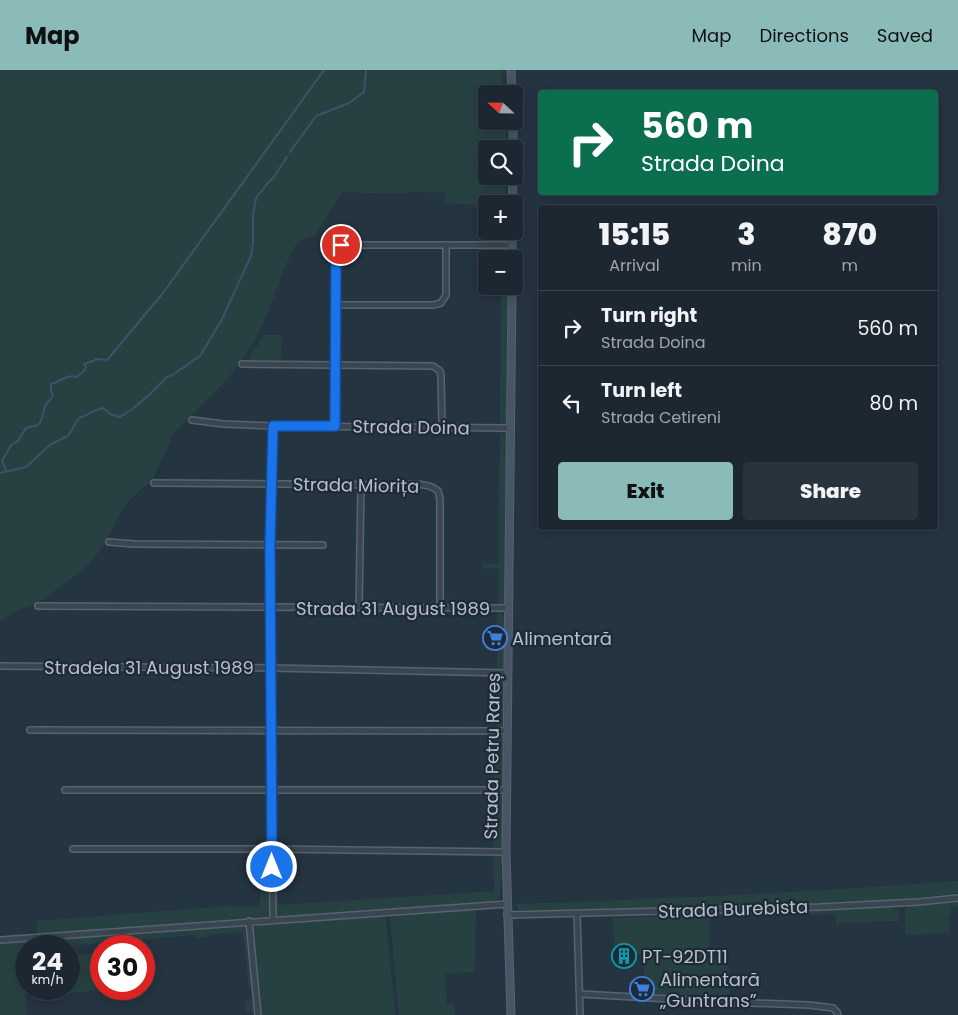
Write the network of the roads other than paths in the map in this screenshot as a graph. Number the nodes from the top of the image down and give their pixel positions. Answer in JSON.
{"nodes":[{"id":1,"x":511,"y":70,"type":"edge"},
{"id":2,"x":512,"y":85,"type":"edge"},
{"id":3,"x":512,"y":240,"type":"edge"},
{"id":4,"x":446,"y":245,"type":"junction"},
{"id":5,"x":512,"y":245,"type":"junction"},
{"id":6,"x":512,"y":250,"type":"edge"},
{"id":7,"x":512,"y":295,"type":"edge"},
{"id":8,"x":336,"y":305,"type":"junction"},
{"id":9,"x":242,"y":364,"type":"dead end"},
{"id":10,"x":336,"y":364,"type":"junction"},
{"id":11,"x":192,"y":420,"type":"dead end"},
{"id":12,"x":273,"y":426,"type":"junction"},
{"id":13,"x":335,"y":426,"type":"junction"},
{"id":14,"x":442,"y":427,"type":"junction"},
{"id":15,"x":510,"y":428,"type":"junction"},
{"id":16,"x":154,"y":483,"type":"dead end"},
{"id":17,"x":271,"y":484,"type":"junction"},
{"id":18,"x":361,"y":485,"type":"junction"},
{"id":19,"x":109,"y":542,"type":"dead end"},
{"id":20,"x":270,"y":545,"type":"junction"},
{"id":21,"x":324,"y":545,"type":"dead end"},
{"id":22,"x":38,"y":606,"type":"dead end"},
{"id":23,"x":271,"y":607,"type":"junction"},
{"id":24,"x":359,"y":607,"type":"junction"},
{"id":25,"x":440,"y":608,"type":"junction"},
{"id":26,"x":509,"y":608,"type":"junction"},
{"id":27,"x":0,"y":666,"type":"edge"},
{"id":28,"x":271,"y":668,"type":"junction"},
{"id":29,"x":508,"y":673,"type":"junction"},
{"id":30,"x":30,"y":730,"type":"dead end"},
{"id":31,"x":272,"y":730,"type":"junction"},
{"id":32,"x":507,"y":731,"type":"junction"},
{"id":33,"x":272,"y":789,"type":"junction"},
{"id":34,"x":65,"y":790,"type":"dead end"},
{"id":35,"x":507,"y":790,"type":"junction"},
{"id":36,"x":73,"y":849,"type":"dead end"},
{"id":37,"x":272,"y":849,"type":"junction"},
{"id":38,"x":506,"y":852,"type":"junction"},
{"id":39,"x":958,"y":898,"type":"edge"},
{"id":40,"x":507,"y":904,"type":"junction"},
{"id":41,"x":577,"y":914,"type":"junction"},
{"id":42,"x":507,"y":915,"type":"junction"},
{"id":43,"x":273,"y":920,"type":"junction"},
{"id":44,"x":249,"y":921,"type":"junction"},
{"id":45,"x":0,"y":940,"type":"edge"},
{"id":46,"x":580,"y":994,"type":"junction"},
{"id":47,"x":258,"y":1015,"type":"edge"},
{"id":48,"x":511,"y":1015,"type":"edge"},
{"id":49,"x":580,"y":1015,"type":"edge"},
{"id":50,"x":838,"y":1015,"type":"edge"}],
"edges":[{"from":1,"to":2,"type":"main road"},
{"from":3,"to":5,"type":"main road"},
{"from":4,"to":5,"type":"street"},
{"from":4,"to":8,"type":"street"},
{"from":4,"to":8,"type":"street"},
{"from":5,"to":6,"type":"main road"},
{"from":7,"to":15,"type":"main road","name":"Strada Petru Rareș"},
{"from":8,"to":10,"type":"street"},
{"from":9,"to":10,"type":"street"},
{"from":10,"to":13,"type":"street"},
{"from":10,"to":14,"type":"street"},
{"from":11,"to":12,"type":"street","name":"Strada Doina"},
{"from":12,"to":13,"type":"street","name":"Strada Doina"},
{"from":12,"to":17,"type":"street"},
{"from":13,"to":14,"type":"street","name":"Strada Doina"},
{"from":14,"to":15,"type":"street","name":"Strada Doina"},
{"from":15,"to":26,"type":"main road","name":"Strada Petru Rareș"},
{"from":16,"to":17,"type":"street","name":"Strada Miorița"},
{"from":17,"to":18,"type":"street","name":"Strada Miorița"},
{"from":17,"to":20,"type":"street"},
{"from":18,"to":24,"type":"street"},
{"from":18,"to":25,"type":"street","name":"Strada Miorița"},
{"from":19,"to":20,"type":"street"},
{"from":20,"to":21,"type":"street"},
{"from":20,"to":23,"type":"street"},
{"from":22,"to":23,"type":"street","name":"Strada 31 August 1989"},
{"from":23,"to":24,"type":"street","name":"Strada 31 August 1989"},
{"from":23,"to":28,"type":"street"},
{"from":24,"to":25,"type":"street","name":"Strada 31 August 1989"},
{"from":25,"to":26,"type":"street","name":"Strada 31 August 1989"},
{"from":26,"to":29,"type":"main road","name":"Strada Petru Rareș"},
{"from":27,"to":28,"type":"street","name":"Stradela 31 August 1989"},
{"from":28,"to":29,"type":"street","name":"Stradela 31 August 1989"},
{"from":28,"to":31,"type":"street"},
{"from":29,"to":32,"type":"main road","name":"Strada Petru Rareș"},
{"from":30,"to":31,"type":"street"},
{"from":31,"to":32,"type":"street"},
{"from":31,"to":33,"type":"street"},
{"from":32,"to":35,"type":"main road","name":"Strada Petru Rareș"},
{"from":33,"to":34,"type":"street"},
{"from":33,"to":35,"type":"street"},
{"from":33,"to":37,"type":"street"},
{"from":35,"to":38,"type":"main road","name":"Strada Petru Rareș"},
{"from":36,"to":37,"type":"street"},
{"from":37,"to":38,"type":"street"},
{"from":37,"to":43,"type":"street"},
{"from":38,"to":40,"type":"main road","name":"Strada Petru Rareș"},
{"from":39,"to":41,"type":"street","name":"Strada Burebista"},
{"from":40,"to":42,"type":"main road","name":"Strada Petru Rareș"},
{"from":40,"to":43,"type":"street"},
{"from":41,"to":42,"type":"street","name":"Strada Burebista"},
{"from":41,"to":46,"type":"street"},
{"from":42,"to":48,"type":"main road","name":"Strada Petru Rareș"},
{"from":43,"to":44,"type":"street"},
{"from":44,"to":45,"type":"street"},
{"from":44,"to":47,"type":"street"},
{"from":46,"to":49,"type":"street"},
{"from":46,"to":50,"type":"street"}]}
